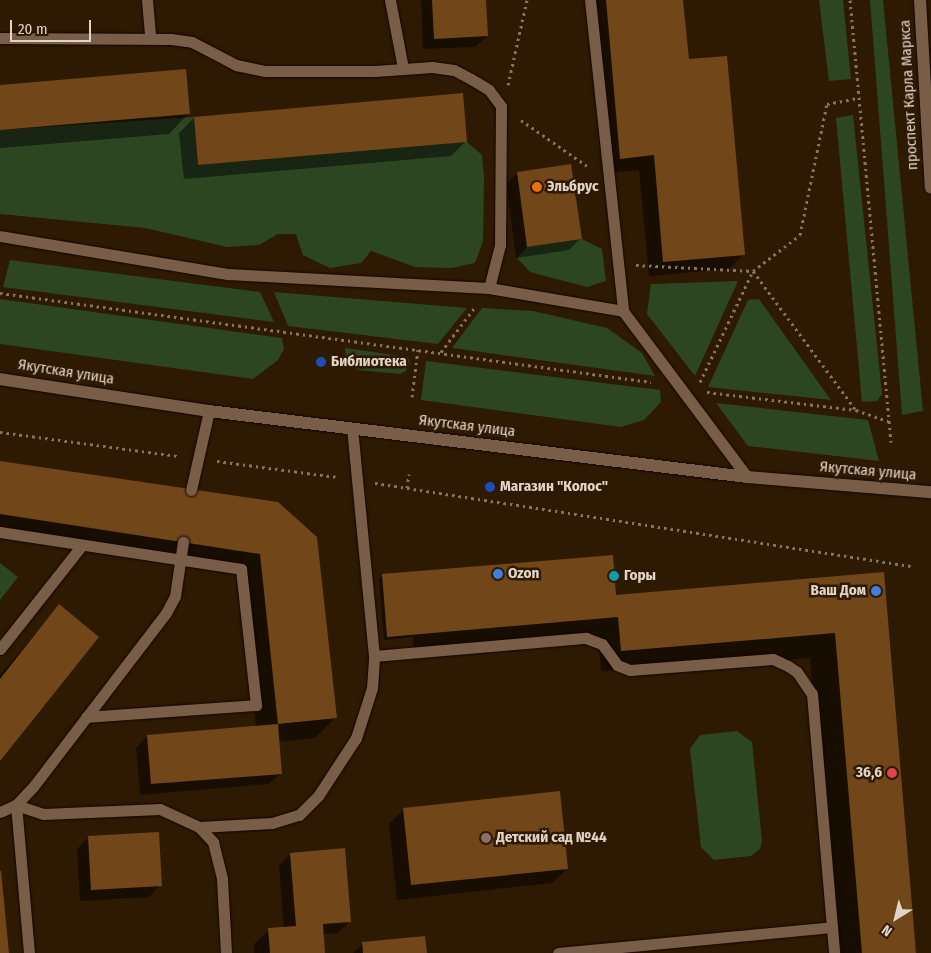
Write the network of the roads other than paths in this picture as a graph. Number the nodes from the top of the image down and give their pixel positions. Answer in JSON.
{"nodes":[{"id":1,"x":147,"y":0,"type":"edge"},
{"id":2,"x":390,"y":0,"type":"edge"},
{"id":3,"x":590,"y":0,"type":"edge"},
{"id":4,"x":920,"y":0,"type":"edge"},
{"id":5,"x":150,"y":37,"type":"junction"},
{"id":6,"x":0,"y":38,"type":"edge"},
{"id":7,"x":403,"y":68,"type":"junction"},
{"id":8,"x":931,"y":188,"type":"edge"},
{"id":9,"x":0,"y":236,"type":"edge"},
{"id":10,"x":489,"y":288,"type":"junction"},
{"id":11,"x":623,"y":311,"type":"junction"},
{"id":12,"x":0,"y":379,"type":"edge"},
{"id":13,"x":208,"y":411,"type":"junction"},
{"id":14,"x":352,"y":428,"type":"junction"},
{"id":15,"x":746,"y":477,"type":"junction"},
{"id":16,"x":191,"y":490,"type":"dead end"},
{"id":17,"x":931,"y":492,"type":"edge"},
{"id":18,"x":0,"y":532,"type":"edge"},
{"id":19,"x":183,"y":542,"type":"dead end"},
{"id":20,"x":82,"y":545,"type":"junction"},
{"id":21,"x":180,"y":560,"type":"junction"},
{"id":22,"x":0,"y":650,"type":"edge"},
{"id":23,"x":374,"y":656,"type":"junction"},
{"id":24,"x":86,"y":717,"type":"junction"},
{"id":25,"x":16,"y":805,"type":"junction"},
{"id":26,"x":0,"y":812,"type":"edge"},
{"id":27,"x":199,"y":827,"type":"junction"},
{"id":28,"x":832,"y":927,"type":"junction"},
{"id":29,"x":29,"y":953,"type":"edge"},
{"id":30,"x":226,"y":953,"type":"edge"},
{"id":31,"x":558,"y":953,"type":"edge"},
{"id":32,"x":834,"y":953,"type":"edge"}],
"edges":[{"from":1,"to":5,"type":"lane"},
{"from":2,"to":7,"type":"lane"},
{"from":3,"to":11,"type":"lane"},
{"from":4,"to":8,"type":"street","name":"проспект Карла Маркса"},
{"from":5,"to":6,"type":"lane"},
{"from":5,"to":7,"type":"lane"},
{"from":7,"to":10,"type":"lane"},
{"from":9,"to":10,"type":"lane"},
{"from":10,"to":11,"type":"lane"},
{"from":11,"to":15,"type":"lane"},
{"from":12,"to":13,"type":"street","name":"Якутская улица"},
{"from":13,"to":14,"type":"street","name":"Якутская улица"},
{"from":13,"to":16,"type":"lane"},
{"from":14,"to":15,"type":"street","name":"Якутская улица"},
{"from":14,"to":23,"type":"lane"},
{"from":15,"to":17,"type":"street","name":"Якутская улица"},
{"from":18,"to":20,"type":"lane"},
{"from":19,"to":21,"type":"lane"},
{"from":20,"to":21,"type":"lane"},
{"from":20,"to":22,"type":"lane"},
{"from":21,"to":24,"type":"lane"},
{"from":21,"to":24,"type":"lane"},
{"from":23,"to":27,"type":"lane"},
{"from":23,"to":28,"type":"lane"},
{"from":24,"to":25,"type":"lane"},
{"from":25,"to":26,"type":"lane"},
{"from":25,"to":27,"type":"lane"},
{"from":25,"to":29,"type":"lane"},
{"from":27,"to":30,"type":"lane"},
{"from":28,"to":31,"type":"lane"},
{"from":28,"to":32,"type":"lane"}]}
